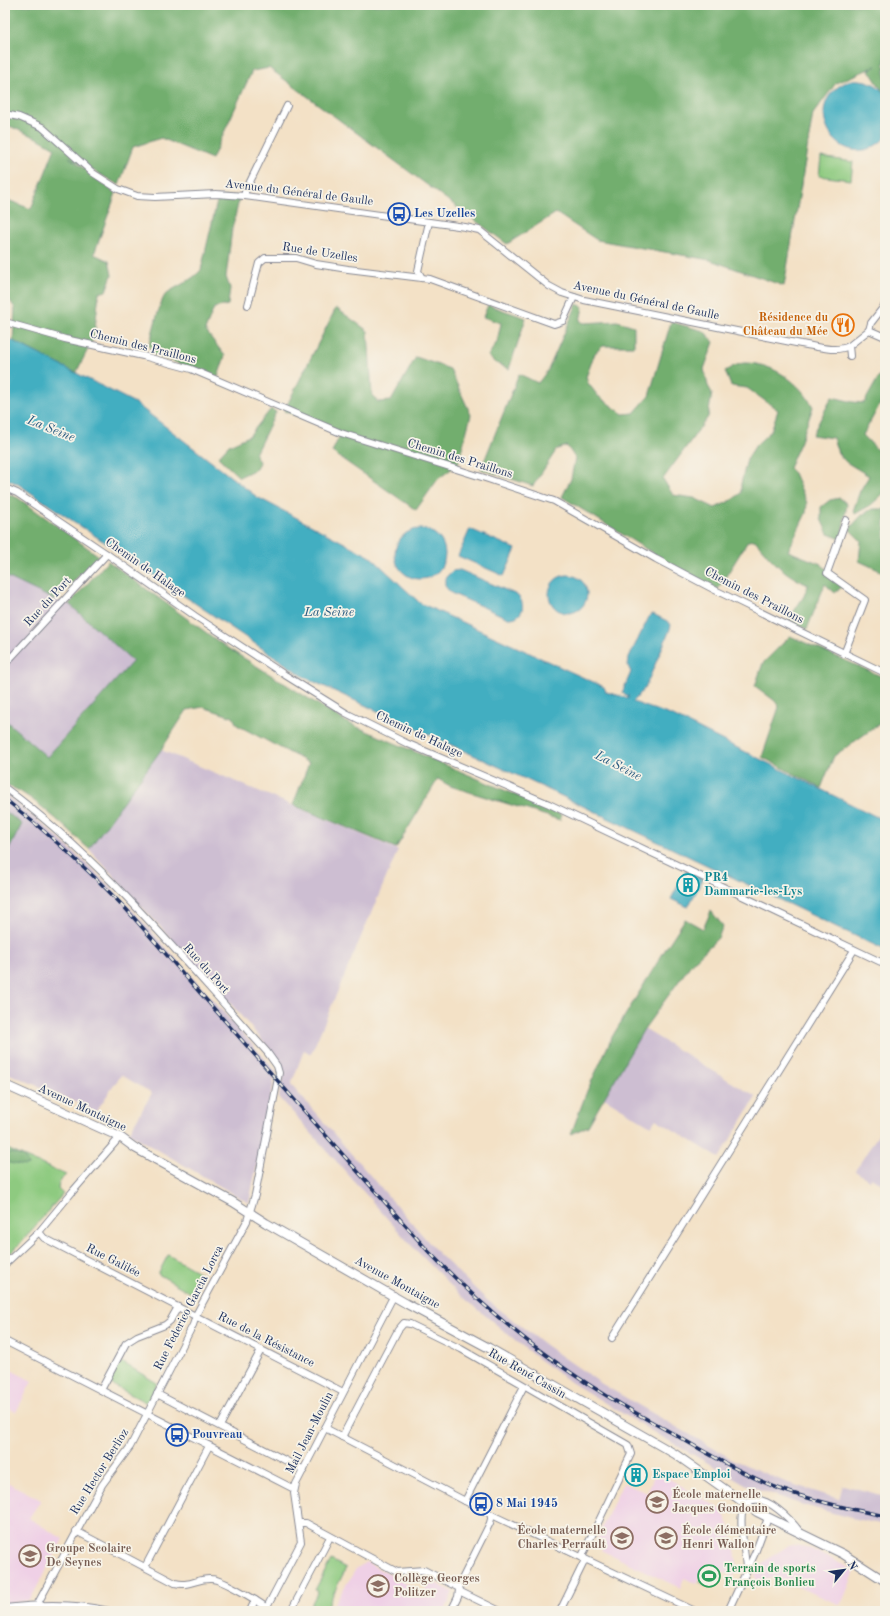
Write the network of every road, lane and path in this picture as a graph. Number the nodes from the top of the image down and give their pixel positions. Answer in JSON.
{"nodes":[{"id":1,"x":287,"y":106,"type":"dead end"},
{"id":2,"x":5,"y":114,"type":"edge"},
{"id":3,"x":245,"y":196,"type":"junction"},
{"id":4,"x":429,"y":222,"type":"junction"},
{"id":5,"x":422,"y":278,"type":"junction"},
{"id":6,"x":574,"y":297,"type":"junction"},
{"id":7,"x":248,"y":305,"type":"dead end"},
{"id":8,"x":885,"y":305,"type":"edge"},
{"id":9,"x":5,"y":322,"type":"edge"},
{"id":10,"x":869,"y":330,"type":"junction"},
{"id":11,"x":884,"y":335,"type":"edge"},
{"id":12,"x":849,"y":346,"type":"junction"},
{"id":13,"x":850,"y":356,"type":"dead end"},
{"id":14,"x":5,"y":488,"type":"edge"},
{"id":15,"x":846,"y":520,"type":"dead end"},
{"id":16,"x":107,"y":554,"type":"junction"},
{"id":17,"x":844,"y":654,"type":"junction"},
{"id":18,"x":5,"y":664,"type":"edge"},
{"id":19,"x":885,"y":673,"type":"edge"},
{"id":20,"x":5,"y":788,"type":"edge"},
{"id":21,"x":854,"y":950,"type":"junction"},
{"id":22,"x":885,"y":964,"type":"edge"},
{"id":23,"x":5,"y":1086,"type":"edge"},
{"id":24,"x":120,"y":1137,"type":"junction"},
{"id":25,"x":250,"y":1213,"type":"junction"},
{"id":26,"x":39,"y":1232,"type":"junction"},
{"id":27,"x":5,"y":1264,"type":"edge"},
{"id":28,"x":394,"y":1295,"type":"junction"},
{"id":29,"x":178,"y":1307,"type":"junction"},
{"id":30,"x":196,"y":1316,"type":"junction"},
{"id":31,"x":612,"y":1338,"type":"dead end"},
{"id":32,"x":5,"y":1342,"type":"edge"},
{"id":33,"x":261,"y":1350,"type":"junction"},
{"id":34,"x":524,"y":1386,"type":"junction"},
{"id":35,"x":101,"y":1390,"type":"junction"},
{"id":36,"x":343,"y":1392,"type":"junction"},
{"id":37,"x":157,"y":1394,"type":"junction"},
{"id":38,"x":147,"y":1414,"type":"junction"},
{"id":39,"x":220,"y":1426,"type":"junction"},
{"id":40,"x":325,"y":1428,"type":"junction"},
{"id":41,"x":342,"y":1437,"type":"junction"},
{"id":42,"x":209,"y":1446,"type":"junction"},
{"id":43,"x":304,"y":1470,"type":"junction"},
{"id":44,"x":294,"y":1489,"type":"junction"},
{"id":45,"x":465,"y":1501,"type":"junction"},
{"id":46,"x":746,"y":1504,"type":"junction"},
{"id":47,"x":492,"y":1515,"type":"junction"},
{"id":48,"x":768,"y":1518,"type":"junction"},
{"id":49,"x":299,"y":1523,"type":"junction"},
{"id":50,"x":313,"y":1528,"type":"junction"},
{"id":51,"x":76,"y":1531,"type":"junction"},
{"id":52,"x":300,"y":1533,"type":"junction"},
{"id":53,"x":801,"y":1534,"type":"junction"},
{"id":54,"x":330,"y":1537,"type":"junction"},
{"id":55,"x":583,"y":1558,"type":"junction"},
{"id":56,"x":145,"y":1567,"type":"junction"},
{"id":57,"x":746,"y":1570,"type":"junction"},
{"id":58,"x":885,"y":1581,"type":"edge"},
{"id":59,"x":459,"y":1588,"type":"junction"},
{"id":60,"x":255,"y":1600,"type":"junction"},
{"id":61,"x":37,"y":1605,"type":"junction"},
{"id":62,"x":5,"y":1608,"type":"edge"},
{"id":63,"x":268,"y":1610,"type":"edge"},
{"id":64,"x":109,"y":1611,"type":"edge"},
{"id":65,"x":250,"y":1611,"type":"edge"},
{"id":66,"x":291,"y":1611,"type":"edge"},
{"id":67,"x":451,"y":1611,"type":"edge"},
{"id":68,"x":500,"y":1611,"type":"edge"},
{"id":69,"x":560,"y":1611,"type":"edge"},
{"id":70,"x":695,"y":1611,"type":"edge"},
{"id":71,"x":728,"y":1611,"type":"edge"}],
"edges":[{"from":1,"to":3,"type":"street"},
{"from":2,"to":3,"type":"street","name":"Avenue du Général de Gaulle"},
{"from":3,"to":4,"type":"street","name":"Avenue du Général de Gaulle"},
{"from":4,"to":5,"type":"street"},
{"from":4,"to":6,"type":"street","name":"Avenue du Général de Gaulle"},
{"from":5,"to":6,"type":"street","name":"Rue de Uzelles"},
{"from":5,"to":7,"type":"street","name":"Rue de Uzelles"},
{"from":6,"to":12,"type":"street","name":"Avenue du Général de Gaulle"},
{"from":8,"to":10,"type":"street"},
{"from":9,"to":17,"type":"street","name":"Chemin des Praillons"},
{"from":10,"to":11,"type":"street"},
{"from":10,"to":12,"type":"street"},
{"from":12,"to":13,"type":"street"},
{"from":14,"to":16,"type":"street","name":"Chemin de Halage"},
{"from":15,"to":17,"type":"street"},
{"from":16,"to":18,"type":"street","name":"Rue du Port"},
{"from":16,"to":21,"type":"street","name":"Chemin de Halage"},
{"from":17,"to":19,"type":"street","name":"Chemin des Praillons"},
{"from":20,"to":25,"type":"street","name":"Rue du Port"},
{"from":21,"to":22,"type":"street","name":"Chemin de Halage"},
{"from":21,"to":31,"type":"street"},
{"from":23,"to":24,"type":"main road","name":"Avenue Montaigne"},
{"from":24,"to":25,"type":"main road","name":"Avenue Montaigne"},
{"from":24,"to":26,"type":"street"},
{"from":25,"to":28,"type":"main road","name":"Avenue Montaigne"},
{"from":25,"to":30,"type":"street","name":"Rue Federico Garcia Lorca"},
{"from":26,"to":27,"type":"street"},
{"from":26,"to":29,"type":"street","name":"Rue Galilée"},
{"from":28,"to":36,"type":"street","name":"Mail Jean-Moulin"},
{"from":28,"to":46,"type":"main road","name":"Avenue Montaigne"},
{"from":29,"to":30,"type":"street","name":"Rue de la Résistance"},
{"from":29,"to":35,"type":"street"},
{"from":30,"to":33,"type":"street","name":"Rue de la Résistance"},
{"from":30,"to":37,"type":"street","name":"Rue Federico Garcia Lorca"},
{"from":32,"to":35,"type":"street"},
{"from":33,"to":36,"type":"street","name":"Rue de la Résistance"},
{"from":33,"to":39,"type":"street"},
{"from":34,"to":41,"type":"street","name":"Rue René Cassin"},
{"from":34,"to":45,"type":"street"},
{"from":34,"to":55,"type":"street","name":"Rue René Cassin"},
{"from":35,"to":38,"type":"street"},
{"from":36,"to":40,"type":"street","name":"Mail Jean-Moulin"},
{"from":37,"to":38,"type":"street","name":"Rue Federico Garcia Lorca"},
{"from":37,"to":39,"type":"street"},
{"from":38,"to":42,"type":"street"},
{"from":38,"to":51,"type":"street","name":"Rue Hector Berlioz"},
{"from":39,"to":43,"type":"street"},
{"from":40,"to":41,"type":"street"},
{"from":40,"to":43,"type":"street","name":"Mail Jean-Moulin"},
{"from":41,"to":45,"type":"street"},
{"from":42,"to":44,"type":"street"},
{"from":42,"to":56,"type":"street"},
{"from":43,"to":44,"type":"street","name":"Mail Jean-Moulin"},
{"from":44,"to":49,"type":"street","name":"Mail Jean-Moulin"},
{"from":45,"to":47,"type":"street"},
{"from":46,"to":48,"type":"main road","name":"Avenue Montaigne"},
{"from":46,"to":53,"type":"street"},
{"from":46,"to":57,"type":"street"},
{"from":47,"to":55,"type":"street"},
{"from":47,"to":59,"type":"street"},
{"from":48,"to":53,"type":"main road","name":"Avenue Montaigne"},
{"from":48,"to":57,"type":"street"},
{"from":49,"to":50,"type":"street"},
{"from":49,"to":52,"type":"street","name":"Mail Jean-Moulin"},
{"from":50,"to":52,"type":"street"},
{"from":50,"to":54,"type":"street"},
{"from":51,"to":56,"type":"street"},
{"from":51,"to":61,"type":"street","name":"Rue Hector Berlioz"},
{"from":52,"to":63,"type":"street","name":"Mail Jean-Moulin"},
{"from":53,"to":58,"type":"main road","name":"Avenue Montaigne"},
{"from":54,"to":59,"type":"street"},
{"from":54,"to":66,"type":"street"},
{"from":55,"to":69,"type":"street"},
{"from":55,"to":70,"type":"street"},
{"from":56,"to":60,"type":"street"},
{"from":57,"to":71,"type":"street"},
{"from":59,"to":67,"type":"street"},
{"from":59,"to":68,"type":"street"},
{"from":60,"to":63,"type":"street"},
{"from":60,"to":65,"type":"street"},
{"from":61,"to":62,"type":"street"},
{"from":61,"to":64,"type":"street"}]}
